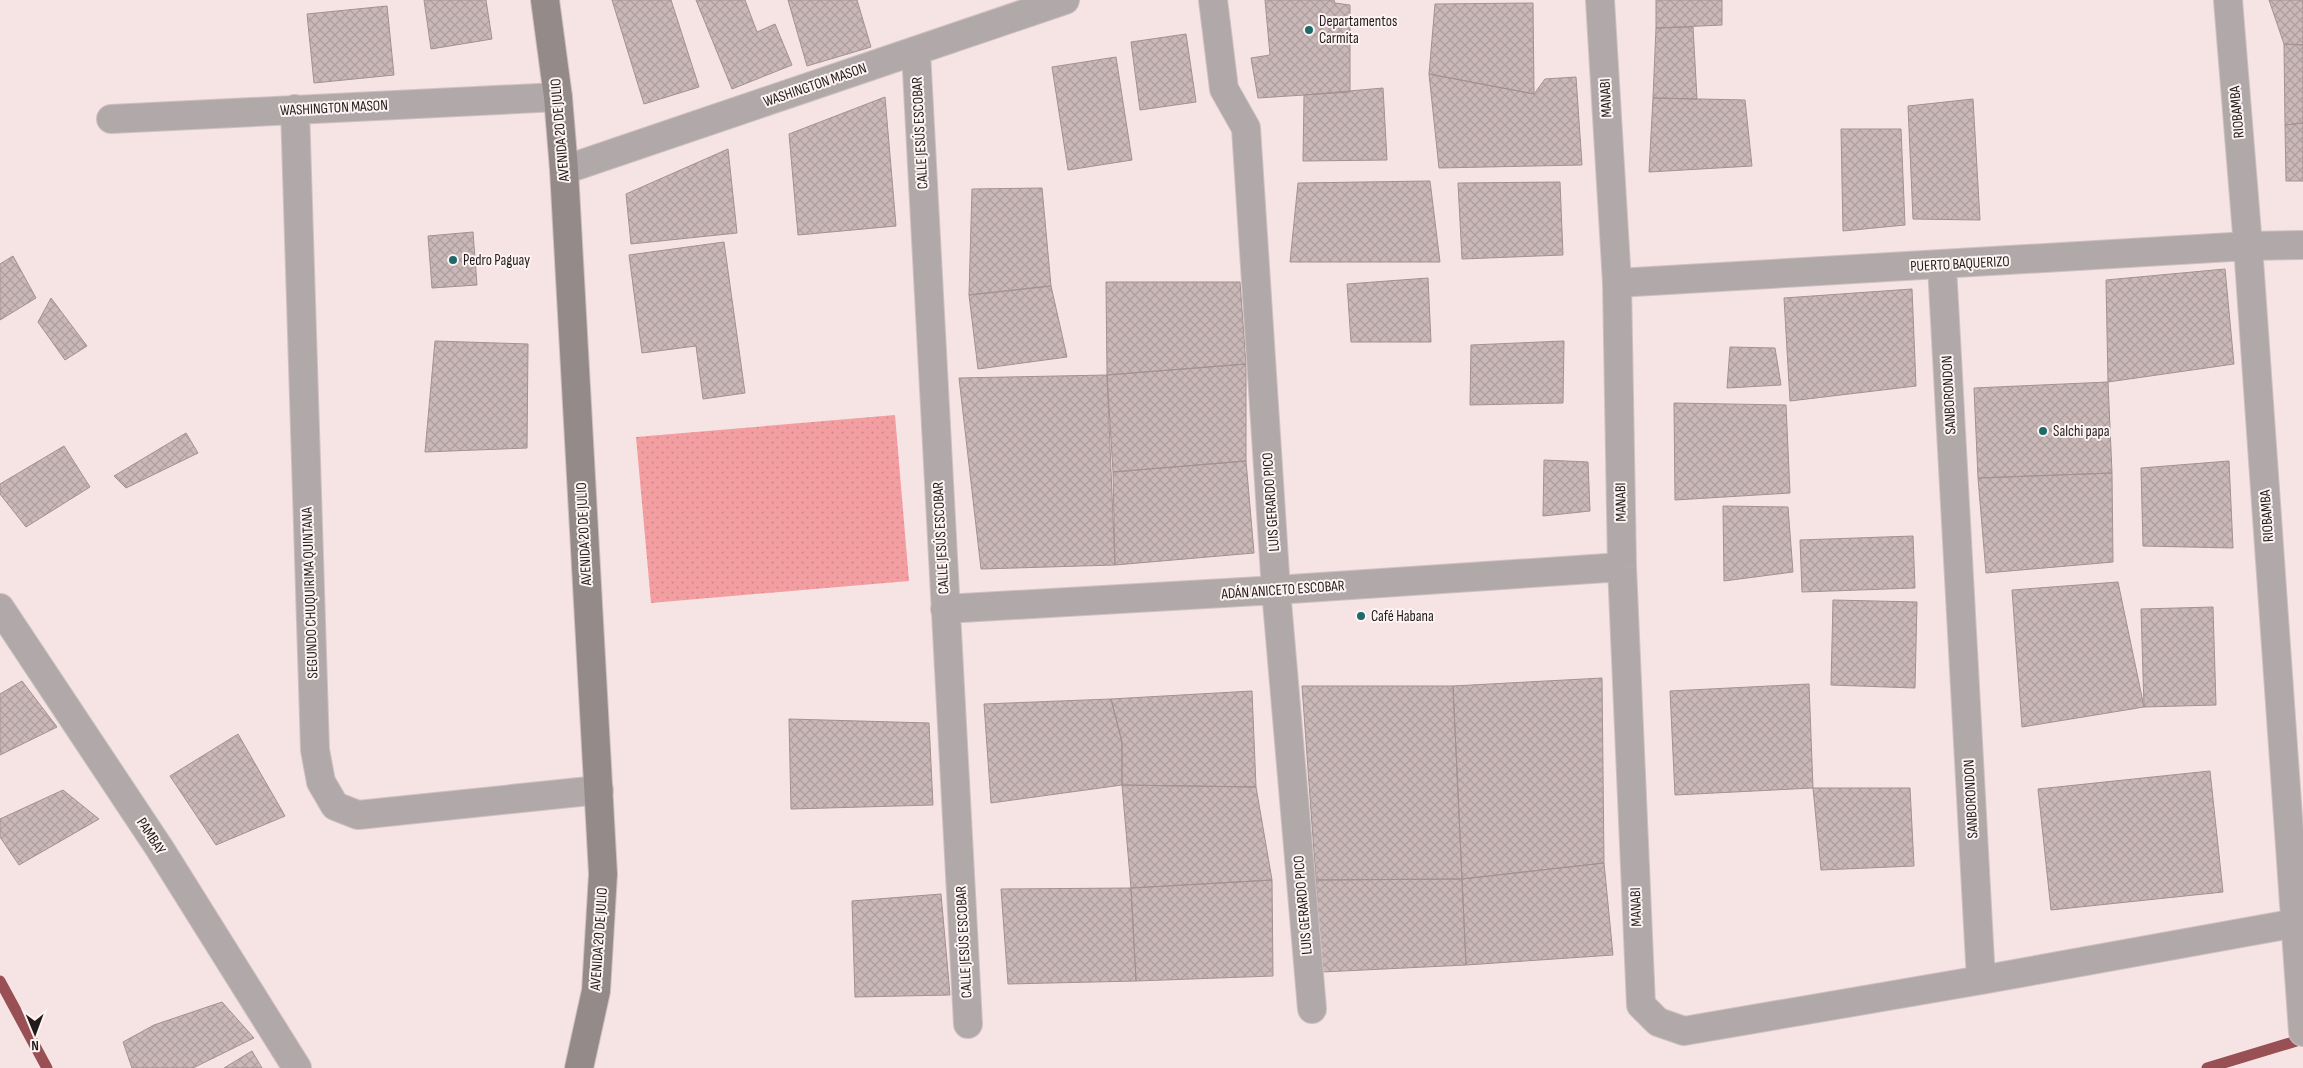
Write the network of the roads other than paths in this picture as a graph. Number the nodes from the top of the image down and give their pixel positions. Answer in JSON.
{"nodes":[{"id":1,"x":545,"y":0,"type":"edge"},
{"id":2,"x":1065,"y":0,"type":"edge"},
{"id":3,"x":1213,"y":0,"type":"edge"},
{"id":4,"x":1600,"y":0,"type":"edge"},
{"id":5,"x":2228,"y":0,"type":"edge"},
{"id":6,"x":916,"y":52,"type":"junction"},
{"id":7,"x":558,"y":97,"type":"junction"},
{"id":8,"x":295,"y":109,"type":"junction"},
{"id":9,"x":111,"y":118,"type":"dead end"},
{"id":10,"x":564,"y":170,"type":"junction"},
{"id":11,"x":2303,"y":245,"type":"edge"},
{"id":12,"x":2248,"y":246,"type":"junction"},
{"id":13,"x":1942,"y":266,"type":"junction"},
{"id":14,"x":1617,"y":283,"type":"junction"},
{"id":15,"x":1622,"y":566,"type":"junction"},
{"id":16,"x":1276,"y":590,"type":"junction"},
{"id":17,"x":0,"y":608,"type":"edge"},
{"id":18,"x":945,"y":609,"type":"junction"},
{"id":19,"x":599,"y":790,"type":"junction"},
{"id":20,"x":2296,"y":923,"type":"junction"},
{"id":21,"x":1981,"y":980,"type":"junction"},
{"id":22,"x":1312,"y":1009,"type":"dead end"},
{"id":23,"x":2302,"y":1020,"type":"edge"},
{"id":24,"x":968,"y":1024,"type":"dead end"},
{"id":25,"x":297,"y":1068,"type":"edge"},
{"id":26,"x":580,"y":1068,"type":"edge"}],
"edges":[{"from":1,"to":7,"type":"main road","name":"AVENIDA 20 DE JULIO"},
{"from":2,"to":6,"type":"street","name":"WASHINGTON MASON"},
{"from":3,"to":16,"type":"street","name":"LUIS GERARDO PICO"},
{"from":4,"to":14,"type":"street","name":"MANABI"},
{"from":5,"to":12,"type":"street","name":"RIOBAMBA"},
{"from":6,"to":10,"type":"street","name":"WASHINGTON MASON"},
{"from":6,"to":18,"type":"street","name":"CALLE JESÚS ESCOBAR"},
{"from":7,"to":8,"type":"street","name":"WASHINGTON MASON"},
{"from":7,"to":10,"type":"main road","name":"AVENIDA 20 DE JULIO"},
{"from":8,"to":9,"type":"street","name":"WASHINGTON MASON"},
{"from":8,"to":19,"type":"street","name":"SEGUNDO CHUQUIRIMA QUINTANA"},
{"from":10,"to":19,"type":"main road","name":"AVENIDA 20 DE JULIO"},
{"from":11,"to":12,"type":"street","name":"PUERTO BAQUERIZO"},
{"from":12,"to":13,"type":"street","name":"PUERTO BAQUERIZO"},
{"from":12,"to":20,"type":"street","name":"RIOBAMBA"},
{"from":13,"to":14,"type":"street","name":"PUERTO BAQUERIZO"},
{"from":13,"to":21,"type":"street","name":"SANBORONDON"},
{"from":14,"to":15,"type":"street","name":"MANABI"},
{"from":15,"to":16,"type":"street","name":"ADÁN ANICETO ESCOBAR"},
{"from":15,"to":21,"type":"street","name":"MANABI"},
{"from":16,"to":18,"type":"street","name":"ADÁN ANICETO ESCOBAR"},
{"from":16,"to":22,"type":"street","name":"LUIS GERARDO PICO"},
{"from":17,"to":25,"type":"street","name":"PAMBAY"},
{"from":18,"to":24,"type":"street","name":"CALLE JESÚS ESCOBAR"},
{"from":19,"to":26,"type":"main road","name":"AVENIDA 20 DE JULIO"},
{"from":20,"to":21,"type":"street"},
{"from":20,"to":23,"type":"street","name":"RIOBAMBA"}]}
